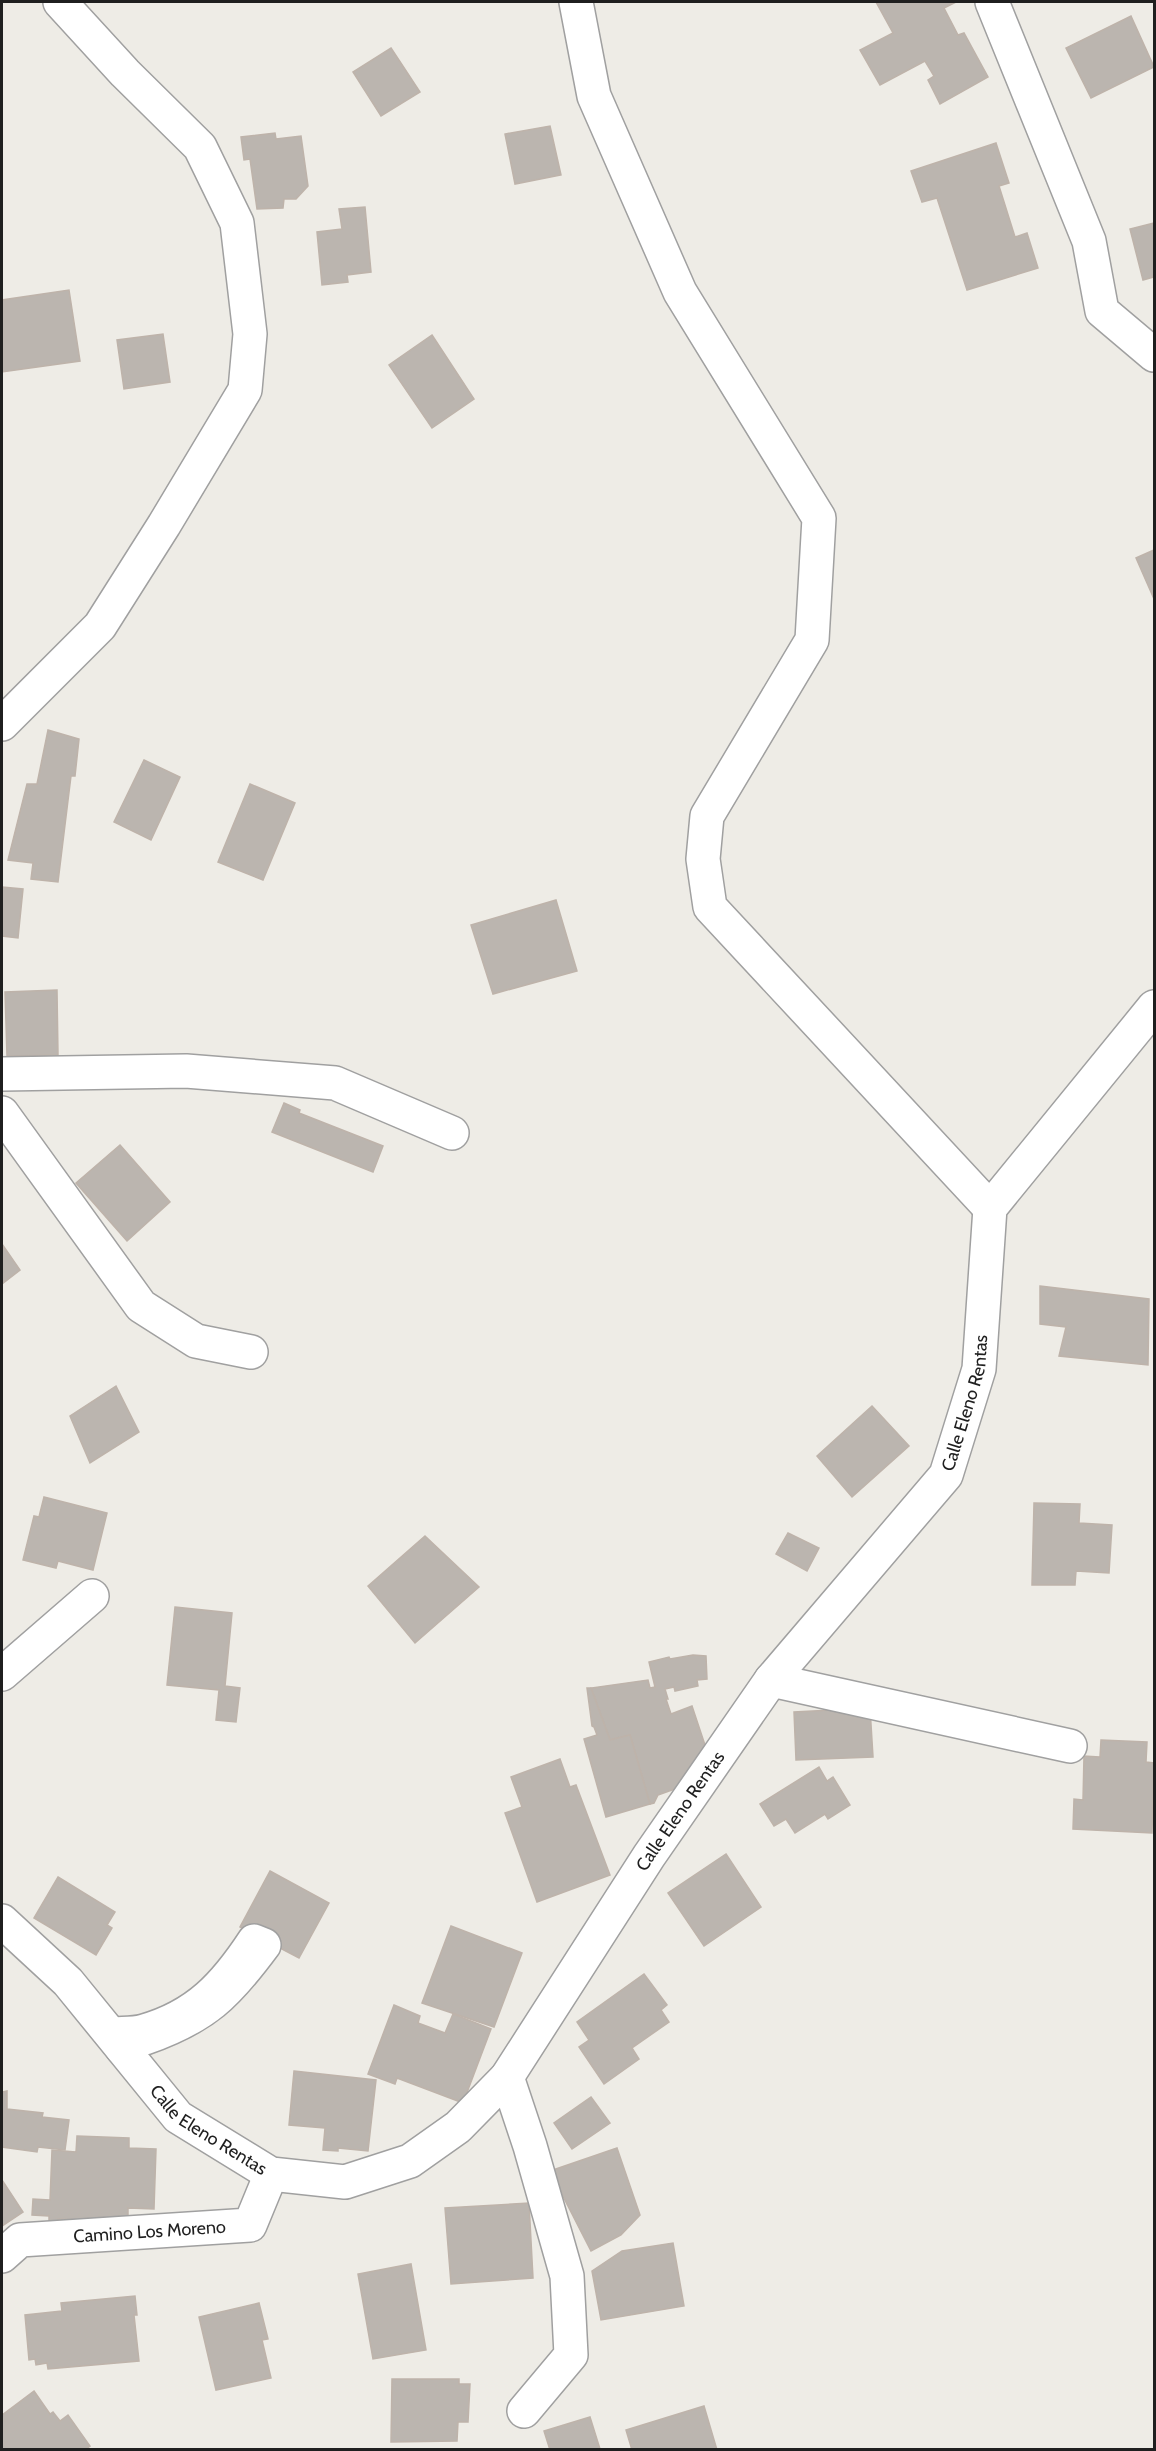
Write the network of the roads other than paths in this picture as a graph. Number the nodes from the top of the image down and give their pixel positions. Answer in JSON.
{"nodes":[{"id":1,"x":60,"y":2,"type":"edge"},
{"id":2,"x":576,"y":2,"type":"edge"},
{"id":3,"x":992,"y":2,"type":"edge"},
{"id":4,"x":1155,"y":355,"type":"edge"},
{"id":5,"x":2,"y":724,"type":"edge"},
{"id":6,"x":1155,"y":1007,"type":"edge"},
{"id":7,"x":2,"y":1074,"type":"edge"},
{"id":8,"x":2,"y":1113,"type":"edge"},
{"id":9,"x":452,"y":1133,"type":"dead end"},
{"id":10,"x":990,"y":1208,"type":"junction"},
{"id":11,"x":251,"y":1352,"type":"dead end"},
{"id":12,"x":92,"y":1596,"type":"dead end"},
{"id":13,"x":2,"y":1674,"type":"edge"},
{"id":14,"x":771,"y":1680,"type":"junction"},
{"id":15,"x":1070,"y":1746,"type":"dead end"},
{"id":16,"x":2,"y":1921,"type":"edge"},
{"id":17,"x":507,"y":2077,"type":"junction"},
{"id":18,"x":271,"y":2174,"type":"junction"},
{"id":19,"x":2,"y":2256,"type":"edge"},
{"id":20,"x":524,"y":2410,"type":"dead end"}],
"edges":[{"from":1,"to":5,"type":"street"},
{"from":2,"to":10,"type":"street"},
{"from":3,"to":4,"type":"street"},
{"from":6,"to":10,"type":"street"},
{"from":7,"to":9,"type":"street"},
{"from":8,"to":11,"type":"street"},
{"from":10,"to":14,"type":"street","name":"Calle Eleno Rentas"},
{"from":12,"to":13,"type":"street"},
{"from":14,"to":15,"type":"street"},
{"from":14,"to":17,"type":"street","name":"Calle Eleno Rentas"},
{"from":16,"to":18,"type":"street","name":"Calle Eleno Rentas"},
{"from":17,"to":18,"type":"street","name":"Calle Eleno Rentas"},
{"from":17,"to":20,"type":"street"},
{"from":18,"to":19,"type":"street","name":"Camino Los Moreno"}]}
